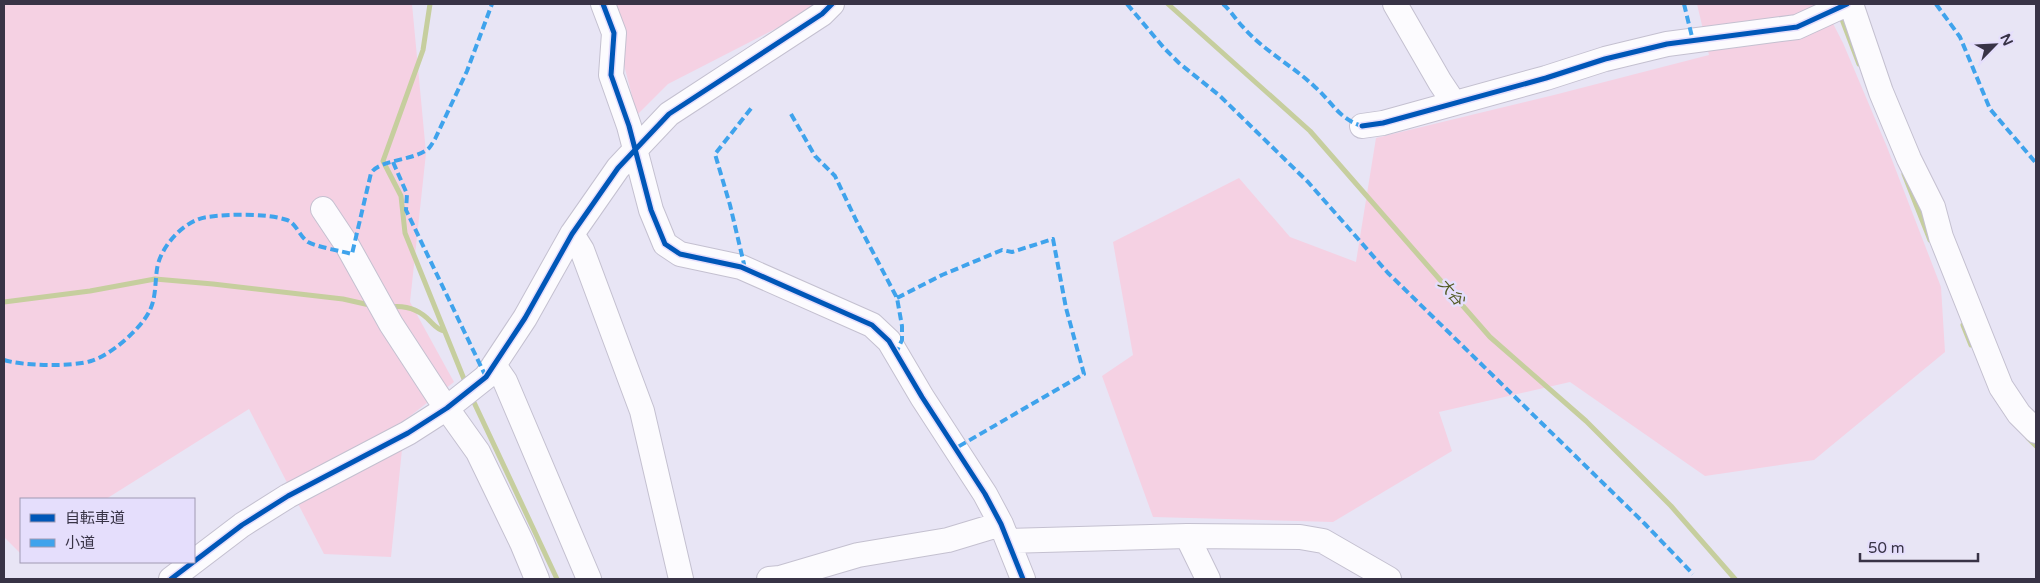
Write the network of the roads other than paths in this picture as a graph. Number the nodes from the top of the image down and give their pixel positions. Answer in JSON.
{"nodes":[{"id":1,"x":603,"y":4,"type":"edge"},
{"id":2,"x":832,"y":4,"type":"edge"},
{"id":3,"x":1395,"y":4,"type":"edge"},
{"id":4,"x":1849,"y":4,"type":"edge"},
{"id":5,"x":1454,"y":103,"type":"junction"},
{"id":6,"x":1362,"y":126,"type":"dead end"},
{"id":7,"x":634,"y":150,"type":"junction"},
{"id":8,"x":323,"y":209,"type":"dead end"},
{"id":9,"x":572,"y":234,"type":"junction"},
{"id":10,"x":494,"y":365,"type":"junction"},
{"id":11,"x":447,"y":408,"type":"junction"},
{"id":12,"x":2036,"y":431,"type":"edge"},
{"id":13,"x":1005,"y":533,"type":"junction"},
{"id":14,"x":1187,"y":536,"type":"junction"},
{"id":15,"x":195,"y":561,"type":"edge"},
{"id":16,"x":193,"y":563,"type":"edge"},
{"id":17,"x":172,"y":579,"type":"edge"},
{"id":18,"x":537,"y":579,"type":"edge"},
{"id":19,"x":589,"y":579,"type":"edge"},
{"id":20,"x":681,"y":579,"type":"edge"},
{"id":21,"x":769,"y":579,"type":"edge"},
{"id":22,"x":1023,"y":579,"type":"edge"},
{"id":23,"x":1208,"y":579,"type":"edge"},
{"id":24,"x":1389,"y":579,"type":"edge"}],
"edges":[{"from":1,"to":7,"type":"street"},
{"from":2,"to":7,"type":"street"},
{"from":3,"to":5,"type":"street"},
{"from":4,"to":5,"type":"street"},
{"from":4,"to":12,"type":"street"},
{"from":5,"to":6,"type":"street"},
{"from":7,"to":9,"type":"street"},
{"from":7,"to":13,"type":"street"},
{"from":8,"to":11,"type":"street"},
{"from":9,"to":10,"type":"street"},
{"from":9,"to":20,"type":"street"},
{"from":10,"to":11,"type":"street"},
{"from":10,"to":19,"type":"street"},
{"from":11,"to":15,"type":"street"},
{"from":11,"to":18,"type":"street"},
{"from":13,"to":14,"type":"street"},
{"from":13,"to":21,"type":"street"},
{"from":13,"to":22,"type":"street"},
{"from":14,"to":23,"type":"street"},
{"from":14,"to":24,"type":"street"},
{"from":16,"to":17,"type":"street"}]}
